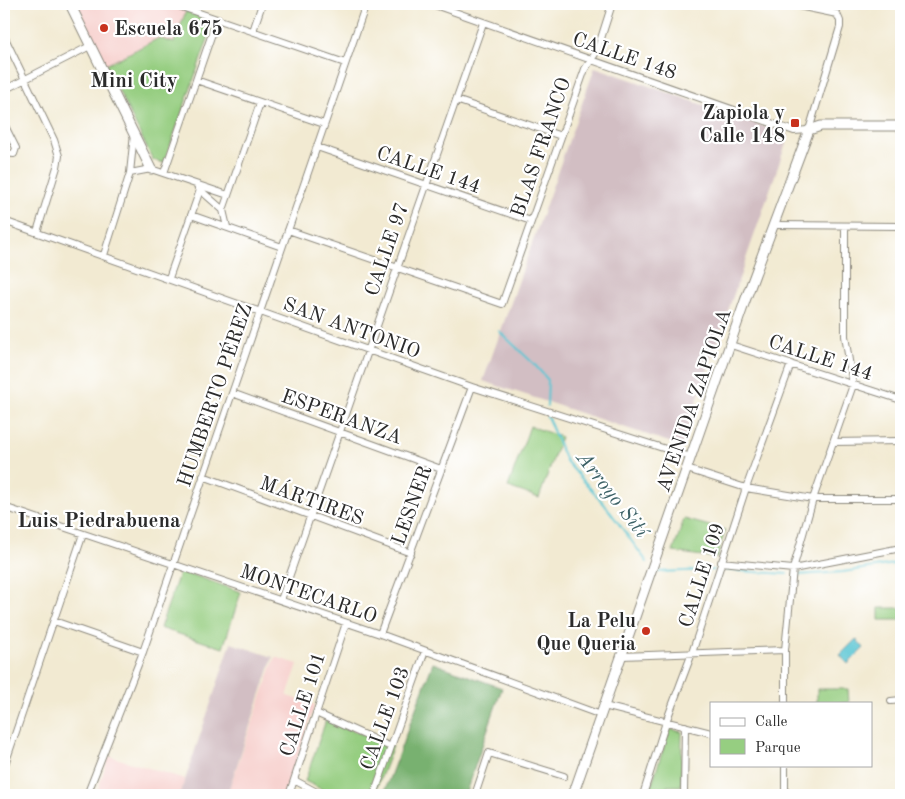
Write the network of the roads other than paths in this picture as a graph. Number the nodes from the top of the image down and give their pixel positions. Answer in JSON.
{"nodes":[{"id":1,"x":173,"y":4,"type":"edge"},
{"id":2,"x":262,"y":4,"type":"edge"},
{"id":3,"x":366,"y":4,"type":"edge"},
{"id":4,"x":432,"y":4,"type":"edge"},
{"id":5,"x":612,"y":4,"type":"edge"},
{"id":6,"x":794,"y":4,"type":"edge"},
{"id":7,"x":73,"y":6,"type":"edge"},
{"id":8,"x":217,"y":19,"type":"junction"},
{"id":9,"x":483,"y":23,"type":"junction"},
{"id":10,"x":253,"y":31,"type":"junction"},
{"id":11,"x":4,"y":36,"type":"edge"},
{"id":12,"x":90,"y":46,"type":"junction"},
{"id":13,"x":590,"y":60,"type":"junction"},
{"id":14,"x":345,"y":63,"type":"junction"},
{"id":15,"x":25,"y":78,"type":"junction"},
{"id":16,"x":196,"y":80,"type":"junction"},
{"id":17,"x":4,"y":90,"type":"edge"},
{"id":18,"x":456,"y":100,"type":"junction"},
{"id":19,"x":260,"y":103,"type":"junction"},
{"id":20,"x":4,"y":124,"type":"edge"},
{"id":21,"x":324,"y":124,"type":"junction"},
{"id":22,"x":901,"y":126,"type":"edge"},
{"id":23,"x":809,"y":130,"type":"junction"},
{"id":24,"x":6,"y":134,"type":"edge"},
{"id":25,"x":134,"y":134,"type":"junction"},
{"id":26,"x":561,"y":136,"type":"junction"},
{"id":27,"x":317,"y":147,"type":"junction"},
{"id":28,"x":4,"y":153,"type":"edge"},
{"id":29,"x":151,"y":169,"type":"junction"},
{"id":30,"x":130,"y":173,"type":"junction"},
{"id":31,"x":164,"y":173,"type":"junction"},
{"id":32,"x":193,"y":184,"type":"junction"},
{"id":33,"x":426,"y":185,"type":"junction"},
{"id":34,"x":200,"y":190,"type":"junction"},
{"id":35,"x":228,"y":195,"type":"junction"},
{"id":36,"x":223,"y":210,"type":"junction"},
{"id":37,"x":191,"y":215,"type":"junction"},
{"id":38,"x":4,"y":221,"type":"edge"},
{"id":39,"x":531,"y":221,"type":"junction"},
{"id":40,"x":774,"y":225,"type":"junction"},
{"id":41,"x":846,"y":226,"type":"junction"},
{"id":42,"x":901,"y":226,"type":"edge"},
{"id":43,"x":227,"y":227,"type":"junction"},
{"id":44,"x":288,"y":230,"type":"junction"},
{"id":45,"x":37,"y":232,"type":"junction"},
{"id":46,"x":282,"y":247,"type":"junction"},
{"id":47,"x":104,"y":256,"type":"junction"},
{"id":48,"x":397,"y":268,"type":"junction"},
{"id":49,"x":169,"y":278,"type":"junction"},
{"id":50,"x":260,"y":311,"type":"junction"},
{"id":51,"x":731,"y":345,"type":"junction"},
{"id":52,"x":368,"y":351,"type":"junction"},
{"id":53,"x":791,"y":364,"type":"junction"},
{"id":54,"x":853,"y":384,"type":"junction"},
{"id":55,"x":472,"y":387,"type":"junction"},
{"id":56,"x":232,"y":394,"type":"junction"},
{"id":57,"x":901,"y":400,"type":"edge"},
{"id":58,"x":340,"y":433,"type":"junction"},
{"id":59,"x":901,"y":441,"type":"edge"},
{"id":60,"x":833,"y":442,"type":"junction"},
{"id":61,"x":692,"y":458,"type":"junction"},
{"id":62,"x":442,"y":469,"type":"junction"},
{"id":63,"x":688,"y":469,"type":"junction"},
{"id":64,"x":203,"y":476,"type":"junction"},
{"id":65,"x":746,"y":488,"type":"junction"},
{"id":66,"x":813,"y":499,"type":"junction"},
{"id":67,"x":901,"y":499,"type":"edge"},
{"id":68,"x":4,"y":507,"type":"edge"},
{"id":69,"x":310,"y":516,"type":"junction"},
{"id":70,"x":84,"y":534,"type":"junction"},
{"id":71,"x":901,"y":548,"type":"edge"},
{"id":72,"x":410,"y":553,"type":"junction"},
{"id":73,"x":722,"y":562,"type":"junction"},
{"id":74,"x":173,"y":564,"type":"junction"},
{"id":75,"x":793,"y":570,"type":"junction"},
{"id":76,"x":281,"y":600,"type":"junction"},
{"id":77,"x":54,"y":621,"type":"junction"},
{"id":78,"x":346,"y":623,"type":"junction"},
{"id":79,"x":380,"y":634,"type":"junction"},
{"id":80,"x":785,"y":650,"type":"junction"},
{"id":81,"x":425,"y":651,"type":"junction"},
{"id":82,"x":143,"y":652,"type":"junction"},
{"id":83,"x":692,"y":653,"type":"junction"},
{"id":84,"x":622,"y":656,"type":"junction"},
{"id":85,"x":901,"y":700,"type":"edge"},
{"id":86,"x":890,"y":701,"type":"dead end"},
{"id":87,"x":785,"y":702,"type":"edge"},
{"id":88,"x":603,"y":711,"type":"junction"},
{"id":89,"x":316,"y":713,"type":"junction"},
{"id":90,"x":666,"y":722,"type":"junction"},
{"id":91,"x":685,"y":726,"type":"junction"},
{"id":92,"x":710,"y":733,"type":"edge"},
{"id":93,"x":391,"y":746,"type":"junction"},
{"id":94,"x":785,"y":766,"type":"edge"},
{"id":95,"x":4,"y":767,"type":"edge"},
{"id":96,"x":564,"y":776,"type":"dead end"},
{"id":97,"x":294,"y":780,"type":"junction"},
{"id":98,"x":87,"y":795,"type":"edge"},
{"id":99,"x":289,"y":795,"type":"edge"},
{"id":100,"x":322,"y":795,"type":"edge"},
{"id":101,"x":374,"y":795,"type":"edge"},
{"id":102,"x":475,"y":795,"type":"edge"},
{"id":103,"x":573,"y":795,"type":"edge"},
{"id":104,"x":643,"y":795,"type":"edge"},
{"id":105,"x":684,"y":795,"type":"edge"},
{"id":106,"x":785,"y":795,"type":"edge"}],
"edges":[{"from":1,"to":8,"type":"street"},
{"from":2,"to":10,"type":"street"},
{"from":3,"to":14,"type":"street","name":"HUMBERTO PÉREZ"},
{"from":4,"to":9,"type":"street","name":"CALLE 148"},
{"from":5,"to":13,"type":"street","name":"BLAS FRANCO"},
{"from":6,"to":23,"type":"street"},
{"from":7,"to":12,"type":"main road"},
{"from":8,"to":10,"type":"street"},
{"from":8,"to":16,"type":"street"},
{"from":9,"to":13,"type":"street","name":"CALLE 148"},
{"from":9,"to":18,"type":"street","name":"CALLE 97"},
{"from":10,"to":14,"type":"street"},
{"from":11,"to":15,"type":"street"},
{"from":12,"to":15,"type":"street"},
{"from":12,"to":25,"type":"main road"},
{"from":13,"to":23,"type":"street","name":"CALLE 148"},
{"from":13,"to":26,"type":"street","name":"BLAS FRANCO"},
{"from":14,"to":21,"type":"street","name":"HUMBERTO PÉREZ"},
{"from":15,"to":17,"type":"street"},
{"from":15,"to":45,"type":"street"},
{"from":16,"to":19,"type":"street"},
{"from":16,"to":31,"type":"street"},
{"from":18,"to":26,"type":"street"},
{"from":18,"to":33,"type":"street","name":"CALLE 97"},
{"from":19,"to":21,"type":"street"},
{"from":19,"to":35,"type":"street"},
{"from":20,"to":24,"type":"street"},
{"from":21,"to":27,"type":"street","name":"HUMBERTO PÉREZ"},
{"from":22,"to":23,"type":"main road"},
{"from":23,"to":40,"type":"main road","name":"AVENIDA ZAPIOLA"},
{"from":24,"to":28,"type":"street"},
{"from":25,"to":29,"type":"main road"},
{"from":25,"to":30,"type":"street"},
{"from":26,"to":39,"type":"street","name":"BLAS FRANCO"},
{"from":27,"to":33,"type":"street","name":"CALLE 144"},
{"from":27,"to":44,"type":"street","name":"HUMBERTO PÉREZ"},
{"from":29,"to":30,"type":"street"},
{"from":29,"to":31,"type":"street"},
{"from":30,"to":47,"type":"street"},
{"from":31,"to":32,"type":"street"},
{"from":32,"to":34,"type":"street"},
{"from":32,"to":35,"type":"street"},
{"from":33,"to":39,"type":"street","name":"CALLE 144"},
{"from":33,"to":48,"type":"street","name":"CALLE 97"},
{"from":34,"to":36,"type":"street"},
{"from":34,"to":37,"type":"street"},
{"from":35,"to":36,"type":"street"},
{"from":36,"to":43,"type":"street"},
{"from":37,"to":43,"type":"street"},
{"from":37,"to":49,"type":"street"},
{"from":38,"to":45,"type":"street","name":"SAN ANTONIO"},
{"from":39,"to":48,"type":"street","name":"BLAS FRANCO"},
{"from":40,"to":41,"type":"street"},
{"from":40,"to":51,"type":"main road","name":"AVENIDA ZAPIOLA"},
{"from":41,"to":42,"type":"street"},
{"from":41,"to":54,"type":"street"},
{"from":43,"to":46,"type":"street"},
{"from":44,"to":46,"type":"street","name":"HUMBERTO PÉREZ"},
{"from":44,"to":48,"type":"street"},
{"from":45,"to":47,"type":"street","name":"SAN ANTONIO"},
{"from":46,"to":50,"type":"street","name":"HUMBERTO PÉREZ"},
{"from":47,"to":49,"type":"street","name":"SAN ANTONIO"},
{"from":48,"to":52,"type":"street","name":"CALLE 97"},
{"from":49,"to":50,"type":"street","name":"SAN ANTONIO"},
{"from":50,"to":52,"type":"street","name":"SAN ANTONIO"},
{"from":50,"to":56,"type":"street","name":"HUMBERTO PÉREZ"},
{"from":51,"to":53,"type":"street","name":"CALLE 144"},
{"from":51,"to":61,"type":"main road","name":"AVENIDA ZAPIOLA"},
{"from":52,"to":55,"type":"street","name":"SAN ANTONIO"},
{"from":52,"to":58,"type":"street","name":"CALLE 97"},
{"from":53,"to":54,"type":"street","name":"CALLE 144"},
{"from":53,"to":65,"type":"street","name":"CALLE 109"},
{"from":54,"to":57,"type":"street","name":"CALLE 144"},
{"from":54,"to":60,"type":"street"},
{"from":55,"to":61,"type":"street","name":"SAN ANTONIO"},
{"from":55,"to":62,"type":"street","name":"LESNER"},
{"from":56,"to":58,"type":"street","name":"ESPERANZA"},
{"from":56,"to":64,"type":"street","name":"HUMBERTO PÉREZ"},
{"from":58,"to":62,"type":"street","name":"ESPERANZA"},
{"from":58,"to":69,"type":"street","name":"CALLE 97"},
{"from":59,"to":60,"type":"street"},
{"from":60,"to":66,"type":"street"},
{"from":61,"to":63,"type":"main road","name":"AVENIDA ZAPIOLA"},
{"from":62,"to":72,"type":"street","name":"LESNER"},
{"from":63,"to":65,"type":"street"},
{"from":63,"to":84,"type":"main road","name":"AVENIDA ZAPIOLA"},
{"from":64,"to":69,"type":"street","name":"MÁRTIRES"},
{"from":64,"to":74,"type":"street","name":"HUMBERTO PÉREZ"},
{"from":65,"to":66,"type":"street"},
{"from":65,"to":73,"type":"street","name":"CALLE 109"},
{"from":66,"to":67,"type":"street"},
{"from":66,"to":75,"type":"street"},
{"from":68,"to":70,"type":"street","name":"MONTECARLO"},
{"from":69,"to":72,"type":"street","name":"MÁRTIRES"},
{"from":69,"to":76,"type":"street","name":"CALLE 97"},
{"from":70,"to":74,"type":"street","name":"MONTECARLO"},
{"from":70,"to":77,"type":"street"},
{"from":71,"to":75,"type":"street"},
{"from":72,"to":79,"type":"street","name":"LESNER"},
{"from":73,"to":75,"type":"street"},
{"from":73,"to":83,"type":"street","name":"CALLE 109"},
{"from":74,"to":76,"type":"street","name":"MONTECARLO"},
{"from":74,"to":82,"type":"street","name":"HUMBERTO PÉREZ"},
{"from":75,"to":80,"type":"street"},
{"from":76,"to":78,"type":"street","name":"MONTECARLO"},
{"from":77,"to":82,"type":"street"},
{"from":77,"to":95,"type":"street"},
{"from":78,"to":79,"type":"street","name":"MONTECARLO"},
{"from":78,"to":89,"type":"street","name":"CALLE 101"},
{"from":79,"to":81,"type":"street","name":"MONTECARLO"},
{"from":80,"to":83,"type":"street"},
{"from":80,"to":87,"type":"street"},
{"from":81,"to":88,"type":"street","name":"MONTECARLO"},
{"from":81,"to":93,"type":"street","name":"CALLE 103"},
{"from":82,"to":98,"type":"street","name":"HUMBERTO PÉREZ"},
{"from":83,"to":84,"type":"street"},
{"from":83,"to":90,"type":"street","name":"CALLE 109"},
{"from":84,"to":88,"type":"main road","name":"AVENIDA ZAPIOLA"},
{"from":85,"to":86,"type":"street"},
{"from":88,"to":90,"type":"street","name":"MONTECARLO"},
{"from":88,"to":103,"type":"main road","name":"AVENIDA ZAPIOLA"},
{"from":89,"to":93,"type":"street"},
{"from":89,"to":97,"type":"street","name":"CALLE 101"},
{"from":90,"to":91,"type":"street","name":"MONTECARLO"},
{"from":90,"to":104,"type":"street","name":"CALLE 109"},
{"from":91,"to":92,"type":"street","name":"MONTECARLO"},
{"from":91,"to":105,"type":"street"},
{"from":93,"to":101,"type":"street","name":"CALLE 103"},
{"from":94,"to":106,"type":"street"},
{"from":96,"to":102,"type":"street"},
{"from":97,"to":99,"type":"street","name":"CALLE 101"},
{"from":97,"to":100,"type":"street"}]}
